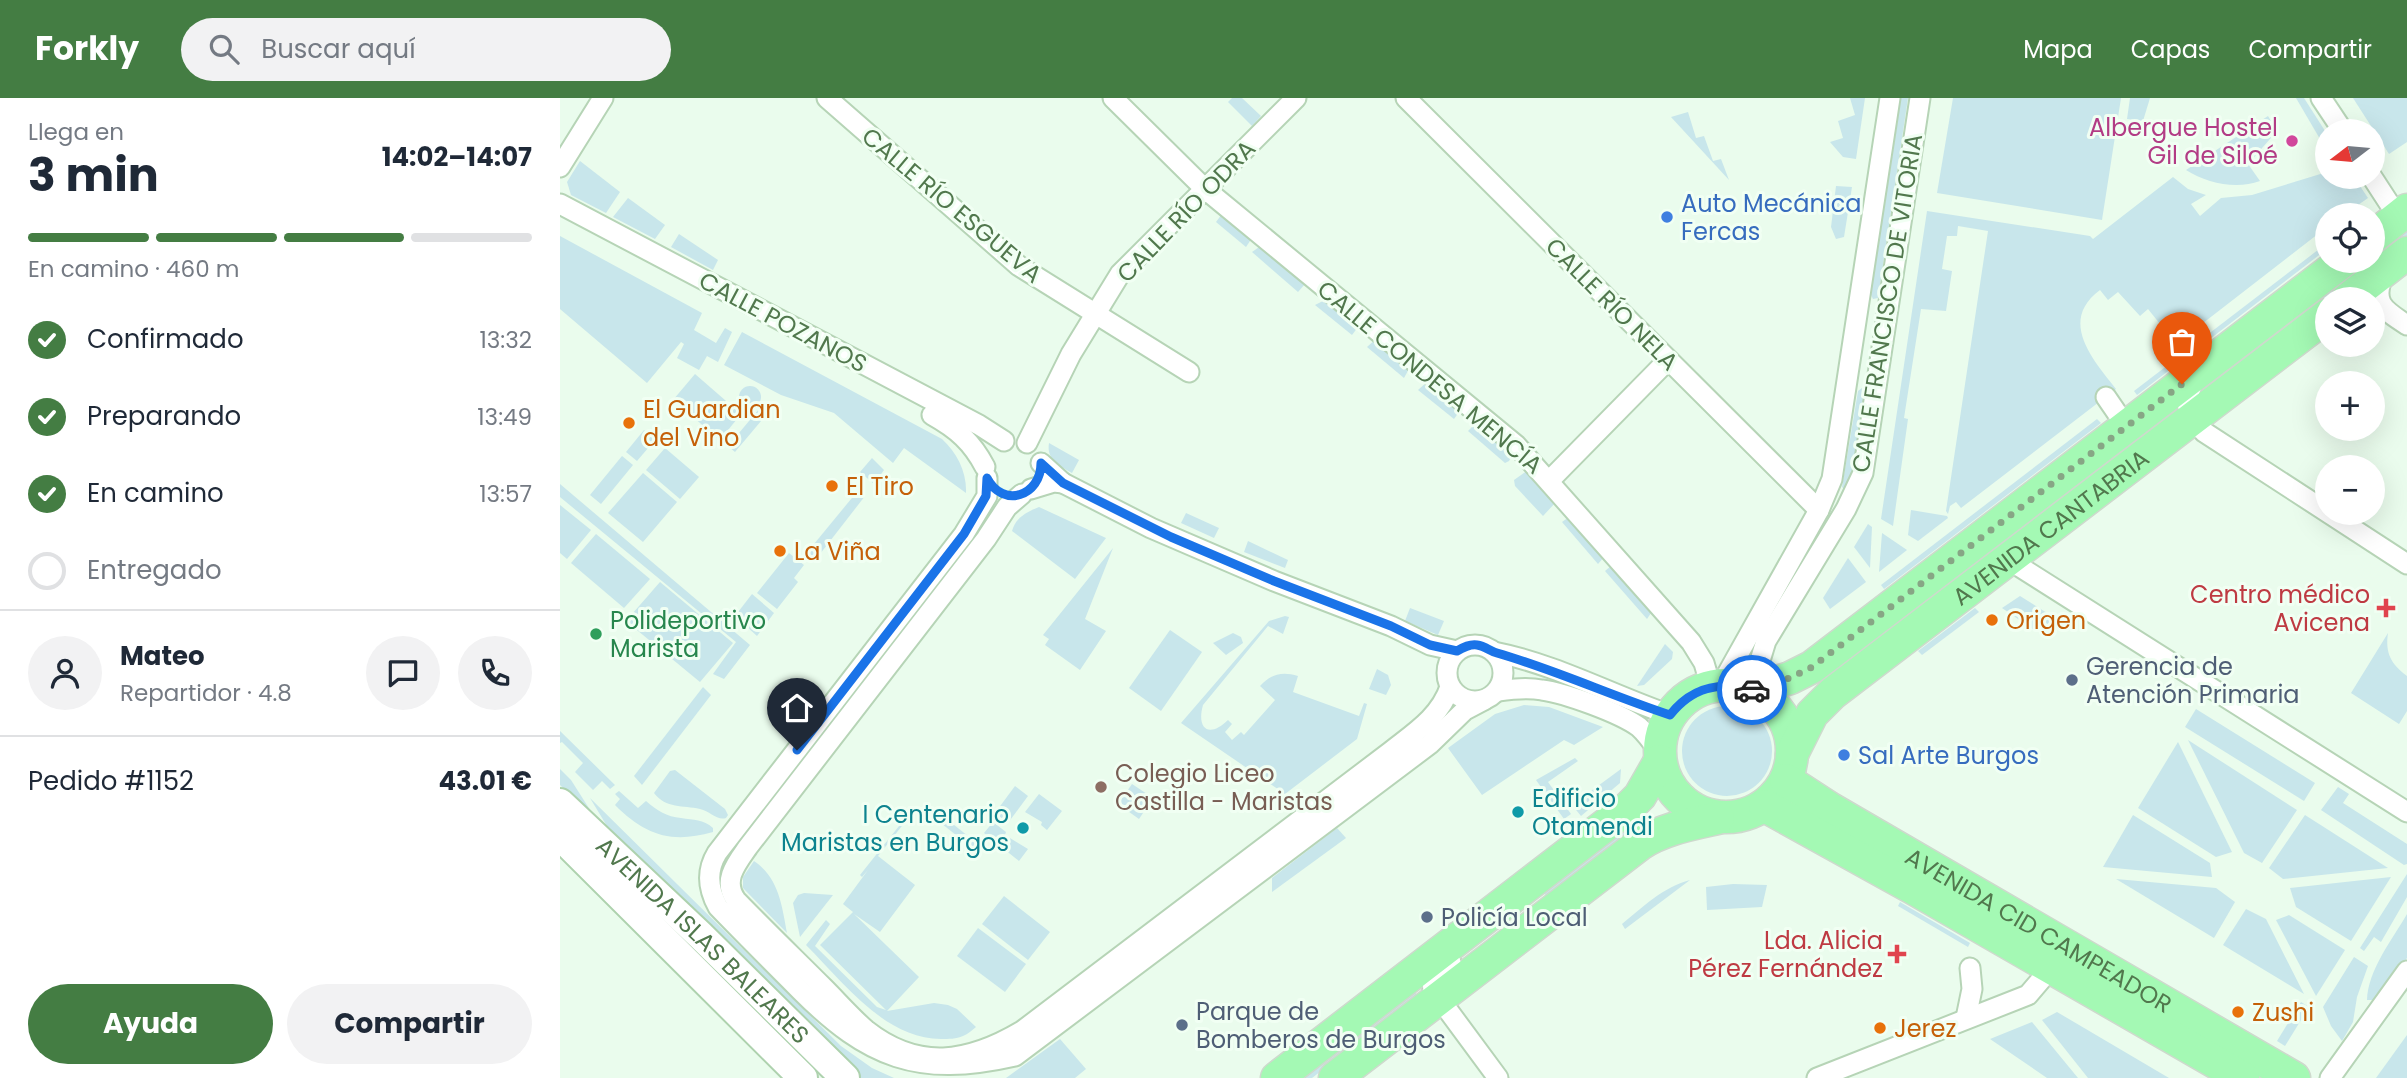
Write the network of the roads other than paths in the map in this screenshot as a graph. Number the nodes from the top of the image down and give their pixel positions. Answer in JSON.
{"nodes":[{"id":1,"x":603,"y":98,"type":"edge"},
{"id":2,"x":827,"y":98,"type":"edge"},
{"id":3,"x":1113,"y":98,"type":"edge"},
{"id":4,"x":1296,"y":98,"type":"edge"},
{"id":5,"x":1406,"y":98,"type":"edge"},
{"id":6,"x":1890,"y":98,"type":"edge"},
{"id":7,"x":1920,"y":98,"type":"edge"},
{"id":8,"x":2321,"y":98,"type":"edge"},
{"id":9,"x":2335,"y":119,"type":"edge"},
{"id":10,"x":560,"y":167,"type":"edge"},
{"id":11,"x":1205,"y":189,"type":"junction"},
{"id":12,"x":2382,"y":189,"type":"edge"},
{"id":13,"x":560,"y":204,"type":"edge"},
{"id":14,"x":2402,"y":214,"type":"edge"},
{"id":15,"x":560,"y":218,"type":"edge"},
{"id":16,"x":2385,"y":227,"type":"edge"},
{"id":17,"x":2396,"y":262,"type":"edge"},
{"id":18,"x":2327,"y":273,"type":"edge"},
{"id":19,"x":2364,"y":287,"type":"edge"},
{"id":20,"x":1095,"y":314,"type":"junction"},
{"id":21,"x":2315,"y":325,"type":"edge"},
{"id":22,"x":2407,"y":326,"type":"edge"},
{"id":23,"x":1854,"y":338,"type":"junction"},
{"id":24,"x":1883,"y":345,"type":"junction"},
{"id":25,"x":1668,"y":360,"type":"junction"},
{"id":26,"x":1189,"y":372,"type":"dead end"},
{"id":27,"x":2198,"y":373,"type":"junction"},
{"id":28,"x":2106,"y":397,"type":"dead end"},
{"id":29,"x":2119,"y":416,"type":"dead end"},
{"id":30,"x":2192,"y":419,"type":"junction"},
{"id":31,"x":1004,"y":441,"type":"junction"},
{"id":32,"x":1027,"y":443,"type":"junction"},
{"id":33,"x":1041,"y":463,"type":"junction"},
{"id":34,"x":986,"y":473,"type":"junction"},
{"id":35,"x":1549,"y":480,"type":"junction"},
{"id":36,"x":1063,"y":483,"type":"junction"},
{"id":37,"x":1027,"y":491,"type":"junction"},
{"id":38,"x":1819,"y":510,"type":"junction"},
{"id":39,"x":2008,"y":560,"type":"junction"},
{"id":40,"x":2407,"y":564,"type":"edge"},
{"id":41,"x":1430,"y":645,"type":"junction"},
{"id":42,"x":1457,"y":651,"type":"junction"},
{"id":43,"x":1494,"y":652,"type":"junction"},
{"id":44,"x":1448,"y":681,"type":"junction"},
{"id":45,"x":1734,"y":688,"type":"junction"},
{"id":46,"x":1491,"y":695,"type":"junction"},
{"id":47,"x":1670,"y":715,"type":"junction"},
{"id":48,"x":1660,"y":757,"type":"junction"},
{"id":49,"x":1789,"y":767,"type":"junction"},
{"id":50,"x":560,"y":803,"type":"edge"},
{"id":51,"x":1765,"y":806,"type":"junction"},
{"id":52,"x":560,"y":810,"type":"edge"},
{"id":53,"x":2407,"y":812,"type":"edge"},
{"id":54,"x":748,"y":813,"type":"junction"},
{"id":55,"x":1718,"y":818,"type":"junction"},
{"id":56,"x":560,"y":827,"type":"edge"},
{"id":57,"x":764,"y":827,"type":"junction"},
{"id":58,"x":560,"y":836,"type":"edge"},
{"id":59,"x":1497,"y":909,"type":"junction"},
{"id":60,"x":673,"y":928,"type":"junction"},
{"id":61,"x":1970,"y":968,"type":"dead end"},
{"id":62,"x":2051,"y":968,"type":"junction"},
{"id":63,"x":2407,"y":971,"type":"edge"},
{"id":64,"x":1439,"y":999,"type":"junction"},
{"id":65,"x":2168,"y":1004,"type":"junction"},
{"id":66,"x":1966,"y":1018,"type":"junction"},
{"id":67,"x":2169,"y":1036,"type":"junction"},
{"id":68,"x":803,"y":1078,"type":"edge"},
{"id":69,"x":826,"y":1078,"type":"edge"},
{"id":70,"x":845,"y":1078,"type":"edge"},
{"id":71,"x":1277,"y":1078,"type":"edge"},
{"id":72,"x":1335,"y":1078,"type":"edge"},
{"id":73,"x":1498,"y":1078,"type":"edge"},
{"id":74,"x":1817,"y":1078,"type":"edge"},
{"id":75,"x":2242,"y":1078,"type":"edge"},
{"id":76,"x":2265,"y":1078,"type":"edge"},
{"id":77,"x":2294,"y":1078,"type":"edge"},
{"id":78,"x":2330,"y":1078,"type":"edge"}],
"edges":[{"from":1,"to":10,"type":"street"},
{"from":2,"to":20,"type":"street","name":"CALLE RÍO ESGUEVA"},
{"from":3,"to":11,"type":"street","name":"CALLE CONDESA MENCÍA"},
{"from":4,"to":11,"type":"street","name":"CALLE RÍO ODRA"},
{"from":5,"to":25,"type":"street","name":"CALLE RÍO NELA"},
{"from":6,"to":23,"type":"street","name":"CALLE FRANCISCO DE VITORIA"},
{"from":7,"to":24,"type":"street","name":"CALLE FRANCISCO DE VITORIA"},
{"from":8,"to":9,"type":"street"},
{"from":11,"to":20,"type":"street","name":"CALLE RÍO ODRA"},
{"from":11,"to":35,"type":"street","name":"CALLE CONDESA MENCÍA"},
{"from":12,"to":14,"type":"street"},
{"from":13,"to":31,"type":"street","name":"CALLE POZANOS"},
{"from":14,"to":16,"type":"main road"},
{"from":15,"to":34,"type":"street","name":"CALLE POZANOS"},
{"from":17,"to":19,"type":"main road"},
{"from":17,"to":22,"type":"street"},
{"from":18,"to":27,"type":"main road","name":"AVENIDA CANTABRIA"},
{"from":20,"to":26,"type":"street","name":"CALLE RÍO ESGUEVA"},
{"from":20,"to":32,"type":"street","name":"CALLE RÍO ODRA"},
{"from":21,"to":30,"type":"main road","name":"AVENIDA CANTABRIA"},
{"from":23,"to":24,"type":"street"},
{"from":23,"to":38,"type":"street","name":"CALLE FRANCISCO DE VITORIA"},
{"from":24,"to":45,"type":"street","name":"CALLE FRANCISCO DE VITORIA"},
{"from":25,"to":35,"type":"street"},
{"from":25,"to":38,"type":"street","name":"CALLE RÍO NELA"},
{"from":27,"to":30,"type":"street"},
{"from":27,"to":45,"type":"main road","name":"AVENIDA CANTABRIA"},
{"from":28,"to":29,"type":"street"},
{"from":30,"to":39,"type":"main road","name":"AVENIDA CANTABRIA"},
{"from":30,"to":40,"type":"street"},
{"from":31,"to":32,"type":"street"},
{"from":31,"to":34,"type":"street"},
{"from":32,"to":33,"type":"street"},
{"from":33,"to":36,"type":"street"},
{"from":33,"to":37,"type":"street"},
{"from":34,"to":37,"type":"street"},
{"from":34,"to":54,"type":"street"},
{"from":35,"to":45,"type":"street","name":"CALLE CONDESA MENCÍA"},
{"from":36,"to":37,"type":"street"},
{"from":36,"to":41,"type":"street"},
{"from":37,"to":57,"type":"street"},
{"from":38,"to":45,"type":"street","name":"CALLE FRANCISCO DE VITORIA"},
{"from":39,"to":49,"type":"main road","name":"AVENIDA CANTABRIA"},
{"from":39,"to":53,"type":"street"},
{"from":41,"to":42,"type":"street"},
{"from":41,"to":44,"type":"street"},
{"from":42,"to":43,"type":"street"},
{"from":42,"to":44,"type":"street"},
{"from":43,"to":46,"type":"street"},
{"from":43,"to":47,"type":"street"},
{"from":44,"to":46,"type":"street"},
{"from":44,"to":57,"type":"street"},
{"from":45,"to":47,"type":"main road"},
{"from":45,"to":49,"type":"main road"},
{"from":46,"to":48,"type":"street"},
{"from":46,"to":54,"type":"street"},
{"from":47,"to":48,"type":"main road"},
{"from":48,"to":55,"type":"main road"},
{"from":48,"to":59,"type":"main road"},
{"from":49,"to":51,"type":"main road"},
{"from":49,"to":65,"type":"main road","name":"AVENIDA CID CAMPEADOR"},
{"from":50,"to":70,"type":"main road","name":"AVENIDA ISLAS BALEARES"},
{"from":51,"to":55,"type":"main road"},
{"from":51,"to":62,"type":"main road","name":"AVENIDA CID CAMPEADOR"},
{"from":52,"to":60,"type":"main road","name":"AVENIDA ISLAS BALEARES"},
{"from":54,"to":57,"type":"street"},
{"from":55,"to":64,"type":"main road"},
{"from":56,"to":60,"type":"main road","name":"AVENIDA ISLAS BALEARES"},
{"from":58,"to":68,"type":"main road","name":"AVENIDA ISLAS BALEARES"},
{"from":59,"to":64,"type":"street"},
{"from":59,"to":71,"type":"main road"},
{"from":60,"to":69,"type":"main road","name":"AVENIDA ISLAS BALEARES"},
{"from":61,"to":66,"type":"street"},
{"from":62,"to":65,"type":"street"},
{"from":62,"to":66,"type":"street"},
{"from":62,"to":67,"type":"main road","name":"AVENIDA CID CAMPEADOR"},
{"from":63,"to":78,"type":"street"},
{"from":64,"to":72,"type":"main road"},
{"from":64,"to":73,"type":"street"},
{"from":65,"to":77,"type":"main road","name":"AVENIDA CID CAMPEADOR"},
{"from":66,"to":74,"type":"street"},
{"from":67,"to":75,"type":"main road","name":"AVENIDA CID CAMPEADOR"},
{"from":67,"to":76,"type":"street"}]}
